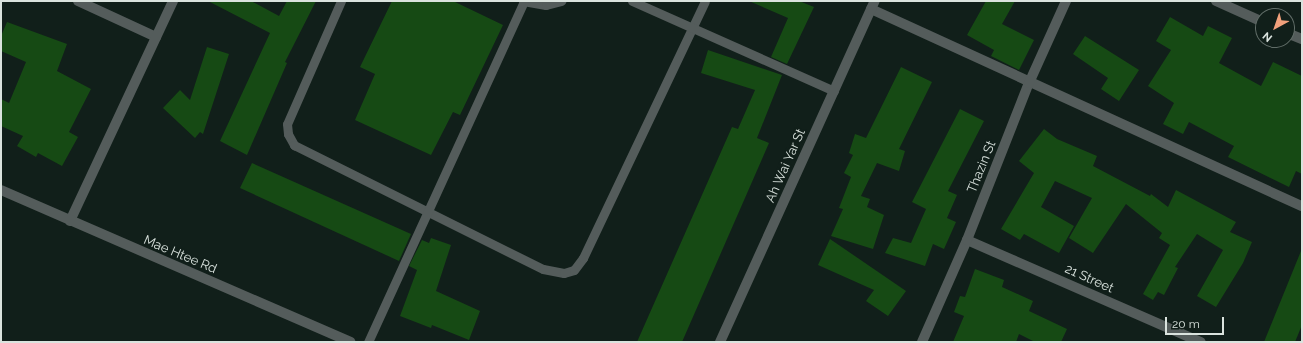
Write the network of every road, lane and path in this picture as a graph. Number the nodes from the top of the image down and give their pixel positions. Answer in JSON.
{"nodes":[{"id":1,"x":78,"y":1,"type":"edge"},
{"id":2,"x":173,"y":1,"type":"edge"},
{"id":3,"x":341,"y":1,"type":"edge"},
{"id":4,"x":523,"y":1,"type":"edge"},
{"id":5,"x":561,"y":1,"type":"edge"},
{"id":6,"x":632,"y":1,"type":"edge"},
{"id":7,"x":705,"y":1,"type":"edge"},
{"id":8,"x":1066,"y":1,"type":"edge"},
{"id":9,"x":1216,"y":1,"type":"edge"},
{"id":10,"x":873,"y":5,"type":"edge"},
{"id":11,"x":1255,"y":18,"type":"edge"},
{"id":12,"x":694,"y":28,"type":"junction"},
{"id":13,"x":156,"y":37,"type":"junction"},
{"id":14,"x":1029,"y":83,"type":"junction"},
{"id":15,"x":834,"y":91,"type":"junction"},
{"id":16,"x":1,"y":190,"type":"edge"},
{"id":17,"x":1302,"y":206,"type":"edge"},
{"id":18,"x":426,"y":211,"type":"junction"},
{"id":19,"x":70,"y":221,"type":"junction"},
{"id":20,"x":967,"y":240,"type":"junction"},
{"id":21,"x":350,"y":342,"type":"edge"},
{"id":22,"x":368,"y":342,"type":"edge"},
{"id":23,"x":720,"y":342,"type":"edge"},
{"id":24,"x":922,"y":342,"type":"edge"},
{"id":25,"x":1201,"y":342,"type":"edge"}],
"edges":[{"from":1,"to":13,"type":"street"},
{"from":2,"to":13,"type":"street"},
{"from":3,"to":18,"type":"lane"},
{"from":4,"to":5,"type":"lane"},
{"from":4,"to":18,"type":"lane"},
{"from":6,"to":12,"type":"lane"},
{"from":7,"to":12,"type":"lane"},
{"from":8,"to":14,"type":"street","name":"Thazin St"},
{"from":9,"to":11,"type":"street"},
{"from":10,"to":14,"type":"street"},
{"from":10,"to":15,"type":"street","name":"Ah Wai Yar St"},
{"from":12,"to":15,"type":"lane"},
{"from":12,"to":18,"type":"lane"},
{"from":13,"to":19,"type":"street"},
{"from":14,"to":17,"type":"street"},
{"from":14,"to":20,"type":"street","name":"Thazin St"},
{"from":15,"to":23,"type":"street","name":"Ah Wai Yar St"},
{"from":16,"to":19,"type":"street","name":"Mae Htee Rd"},
{"from":18,"to":22,"type":"lane"},
{"from":19,"to":21,"type":"street","name":"Mae Htee Rd"},
{"from":20,"to":24,"type":"street","name":"Thazin St"},
{"from":20,"to":25,"type":"street","name":"21 Street"}]}
